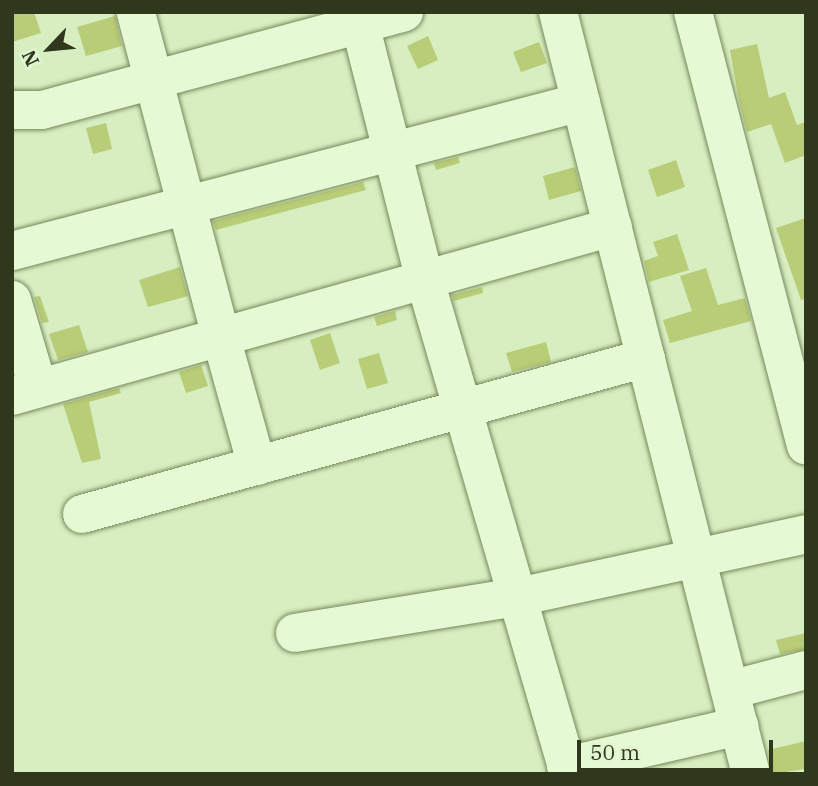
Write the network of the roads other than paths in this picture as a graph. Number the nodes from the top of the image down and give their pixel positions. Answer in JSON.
{"nodes":[{"id":1,"x":136,"y":12,"type":"edge"},
{"id":2,"x":404,"y":12,"type":"edge"},
{"id":3,"x":558,"y":12,"type":"edge"},
{"id":4,"x":694,"y":12,"type":"edge"},
{"id":5,"x":359,"y":19,"type":"edge"},
{"id":6,"x":155,"y":80,"type":"junction"},
{"id":7,"x":581,"y":102,"type":"junction"},
{"id":8,"x":12,"y":110,"type":"edge"},
{"id":9,"x":391,"y":152,"type":"junction"},
{"id":10,"x":186,"y":205,"type":"junction"},
{"id":11,"x":613,"y":227,"type":"junction"},
{"id":12,"x":12,"y":251,"type":"edge"},
{"id":13,"x":425,"y":280,"type":"junction"},
{"id":14,"x":12,"y":300,"type":"edge"},
{"id":15,"x":221,"y":337,"type":"junction"},
{"id":16,"x":646,"y":358,"type":"junction"},
{"id":17,"x":25,"y":392,"type":"edge"},
{"id":18,"x":464,"y":411,"type":"junction"},
{"id":19,"x":806,"y":446,"type":"edge"},
{"id":20,"x":257,"y":466,"type":"junction"},
{"id":21,"x":82,"y":514,"type":"dead end"},
{"id":22,"x":806,"y":534,"type":"edge"},
{"id":23,"x":697,"y":560,"type":"junction"},
{"id":24,"x":517,"y":597,"type":"junction"},
{"id":25,"x":295,"y":633,"type":"dead end"},
{"id":26,"x":806,"y":670,"type":"edge"},
{"id":27,"x":730,"y":690,"type":"junction"},
{"id":28,"x":739,"y":726,"type":"junction"},
{"id":29,"x":567,"y":770,"type":"edge"},
{"id":30,"x":751,"y":774,"type":"edge"}],
"edges":[{"from":1,"to":6,"type":"street"},
{"from":2,"to":5,"type":"street"},
{"from":3,"to":7,"type":"street"},
{"from":4,"to":19,"type":"street"},
{"from":5,"to":6,"type":"street"},
{"from":5,"to":9,"type":"street"},
{"from":6,"to":8,"type":"street"},
{"from":6,"to":10,"type":"street"},
{"from":7,"to":9,"type":"street"},
{"from":7,"to":11,"type":"street"},
{"from":9,"to":10,"type":"street"},
{"from":9,"to":13,"type":"street"},
{"from":10,"to":12,"type":"street"},
{"from":10,"to":15,"type":"street"},
{"from":11,"to":13,"type":"street"},
{"from":11,"to":16,"type":"street"},
{"from":13,"to":15,"type":"street"},
{"from":13,"to":18,"type":"street"},
{"from":14,"to":17,"type":"street"},
{"from":15,"to":17,"type":"street"},
{"from":15,"to":20,"type":"street"},
{"from":16,"to":18,"type":"street"},
{"from":16,"to":23,"type":"street"},
{"from":18,"to":20,"type":"street"},
{"from":18,"to":24,"type":"street"},
{"from":20,"to":21,"type":"street"},
{"from":22,"to":23,"type":"street"},
{"from":23,"to":24,"type":"street"},
{"from":23,"to":27,"type":"street"},
{"from":24,"to":25,"type":"street"},
{"from":24,"to":29,"type":"street"},
{"from":26,"to":27,"type":"street"},
{"from":27,"to":28,"type":"street"},
{"from":28,"to":29,"type":"street"},
{"from":28,"to":30,"type":"street"}]}
